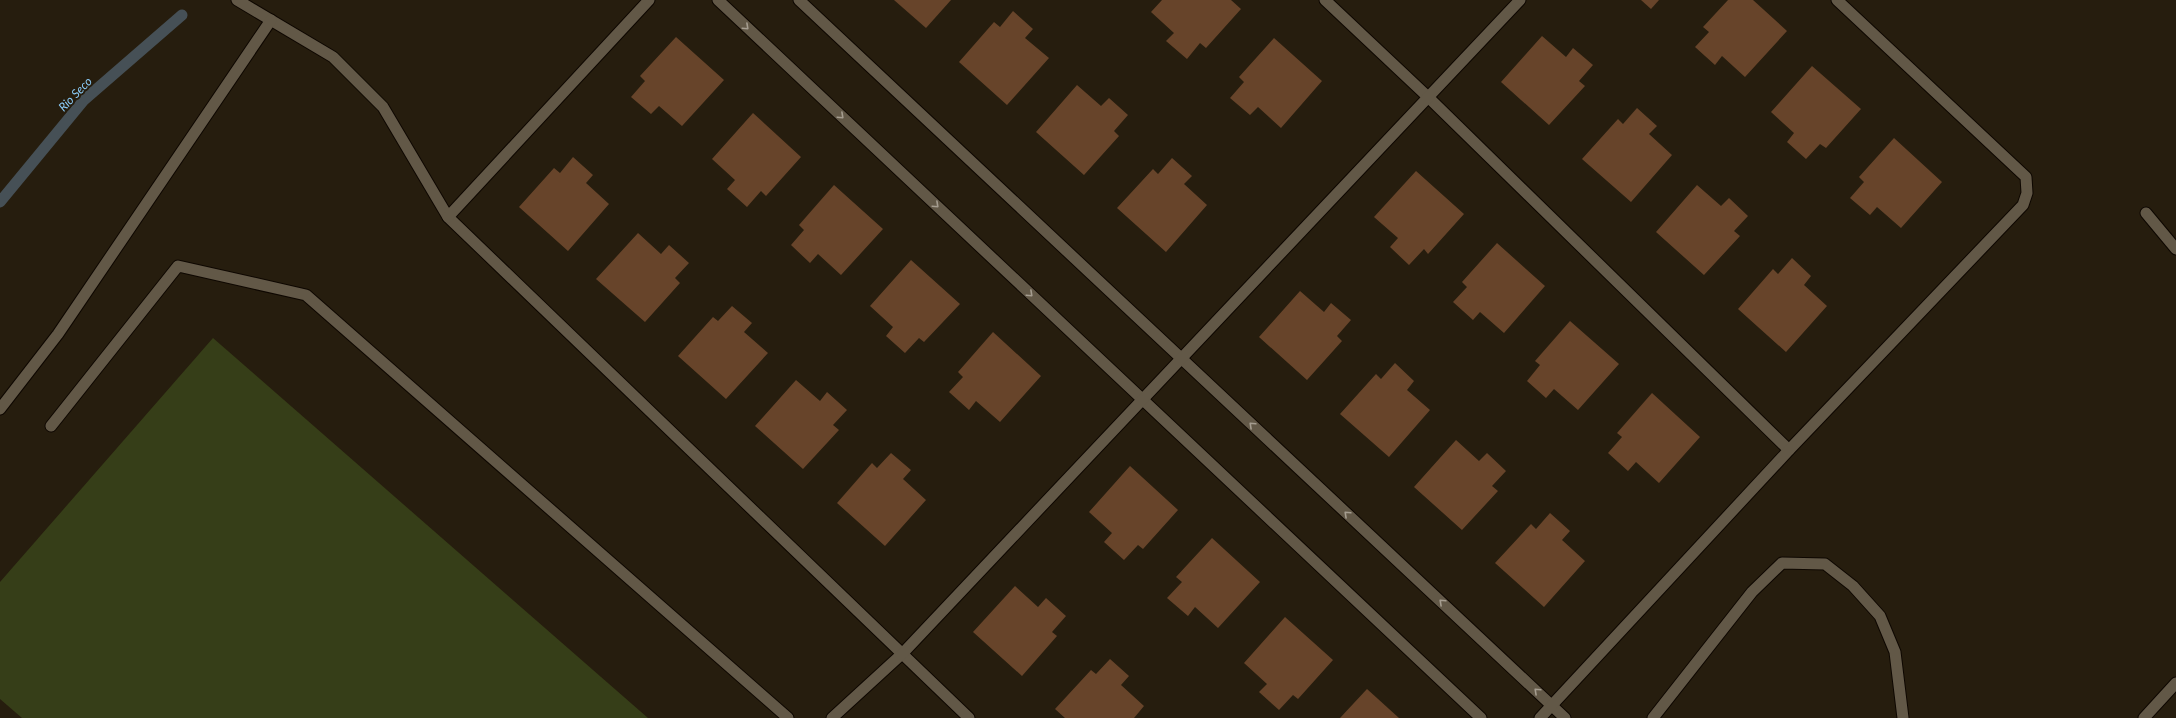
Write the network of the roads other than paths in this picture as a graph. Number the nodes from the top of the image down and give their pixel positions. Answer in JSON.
{"nodes":[{"id":1,"x":649,"y":0,"type":"edge"},
{"id":2,"x":718,"y":0,"type":"edge"},
{"id":3,"x":799,"y":0,"type":"edge"},
{"id":4,"x":1325,"y":0,"type":"edge"},
{"id":5,"x":1520,"y":0,"type":"edge"},
{"id":6,"x":1837,"y":0,"type":"edge"},
{"id":7,"x":240,"y":1,"type":"edge"},
{"id":8,"x":271,"y":20,"type":"junction"},
{"id":9,"x":1428,"y":97,"type":"junction"},
{"id":10,"x":2146,"y":213,"type":"dead end"},
{"id":11,"x":448,"y":217,"type":"junction"},
{"id":12,"x":2176,"y":249,"type":"edge"},
{"id":13,"x":1181,"y":359,"type":"junction"},
{"id":14,"x":1142,"y":399,"type":"junction"},
{"id":15,"x":0,"y":409,"type":"edge"},
{"id":16,"x":51,"y":426,"type":"dead end"},
{"id":17,"x":1789,"y":450,"type":"junction"},
{"id":18,"x":903,"y":653,"type":"junction"},
{"id":19,"x":2176,"y":683,"type":"edge"},
{"id":20,"x":1552,"y":706,"type":"junction"},
{"id":21,"x":788,"y":718,"type":"edge"},
{"id":22,"x":832,"y":718,"type":"edge"},
{"id":23,"x":969,"y":718,"type":"edge"},
{"id":24,"x":1481,"y":718,"type":"edge"},
{"id":25,"x":1540,"y":718,"type":"edge"},
{"id":26,"x":1565,"y":718,"type":"edge"},
{"id":27,"x":1653,"y":718,"type":"edge"},
{"id":28,"x":1903,"y":718,"type":"edge"},
{"id":29,"x":2144,"y":718,"type":"edge"}],
"edges":[{"from":1,"to":11,"type":"street"},
{"from":2,"to":14,"type":"street","one_way":true},
{"from":3,"to":13,"type":"street"},
{"from":4,"to":9,"type":"street"},
{"from":5,"to":9,"type":"street"},
{"from":6,"to":17,"type":"street"},
{"from":7,"to":8,"type":"street"},
{"from":8,"to":11,"type":"street"},
{"from":8,"to":15,"type":"street"},
{"from":9,"to":13,"type":"street"},
{"from":9,"to":17,"type":"street"},
{"from":10,"to":12,"type":"street"},
{"from":11,"to":18,"type":"street"},
{"from":13,"to":14,"type":"street"},
{"from":20,"to":13,"type":"street","one_way":true},
{"from":14,"to":18,"type":"street"},
{"from":14,"to":24,"type":"street"},
{"from":16,"to":21,"type":"street"},
{"from":17,"to":20,"type":"street"},
{"from":18,"to":22,"type":"street"},
{"from":18,"to":23,"type":"street"},
{"from":19,"to":29,"type":"street"},
{"from":20,"to":25,"type":"street"},
{"from":20,"to":26,"type":"street"},
{"from":27,"to":28,"type":"street"}]}
